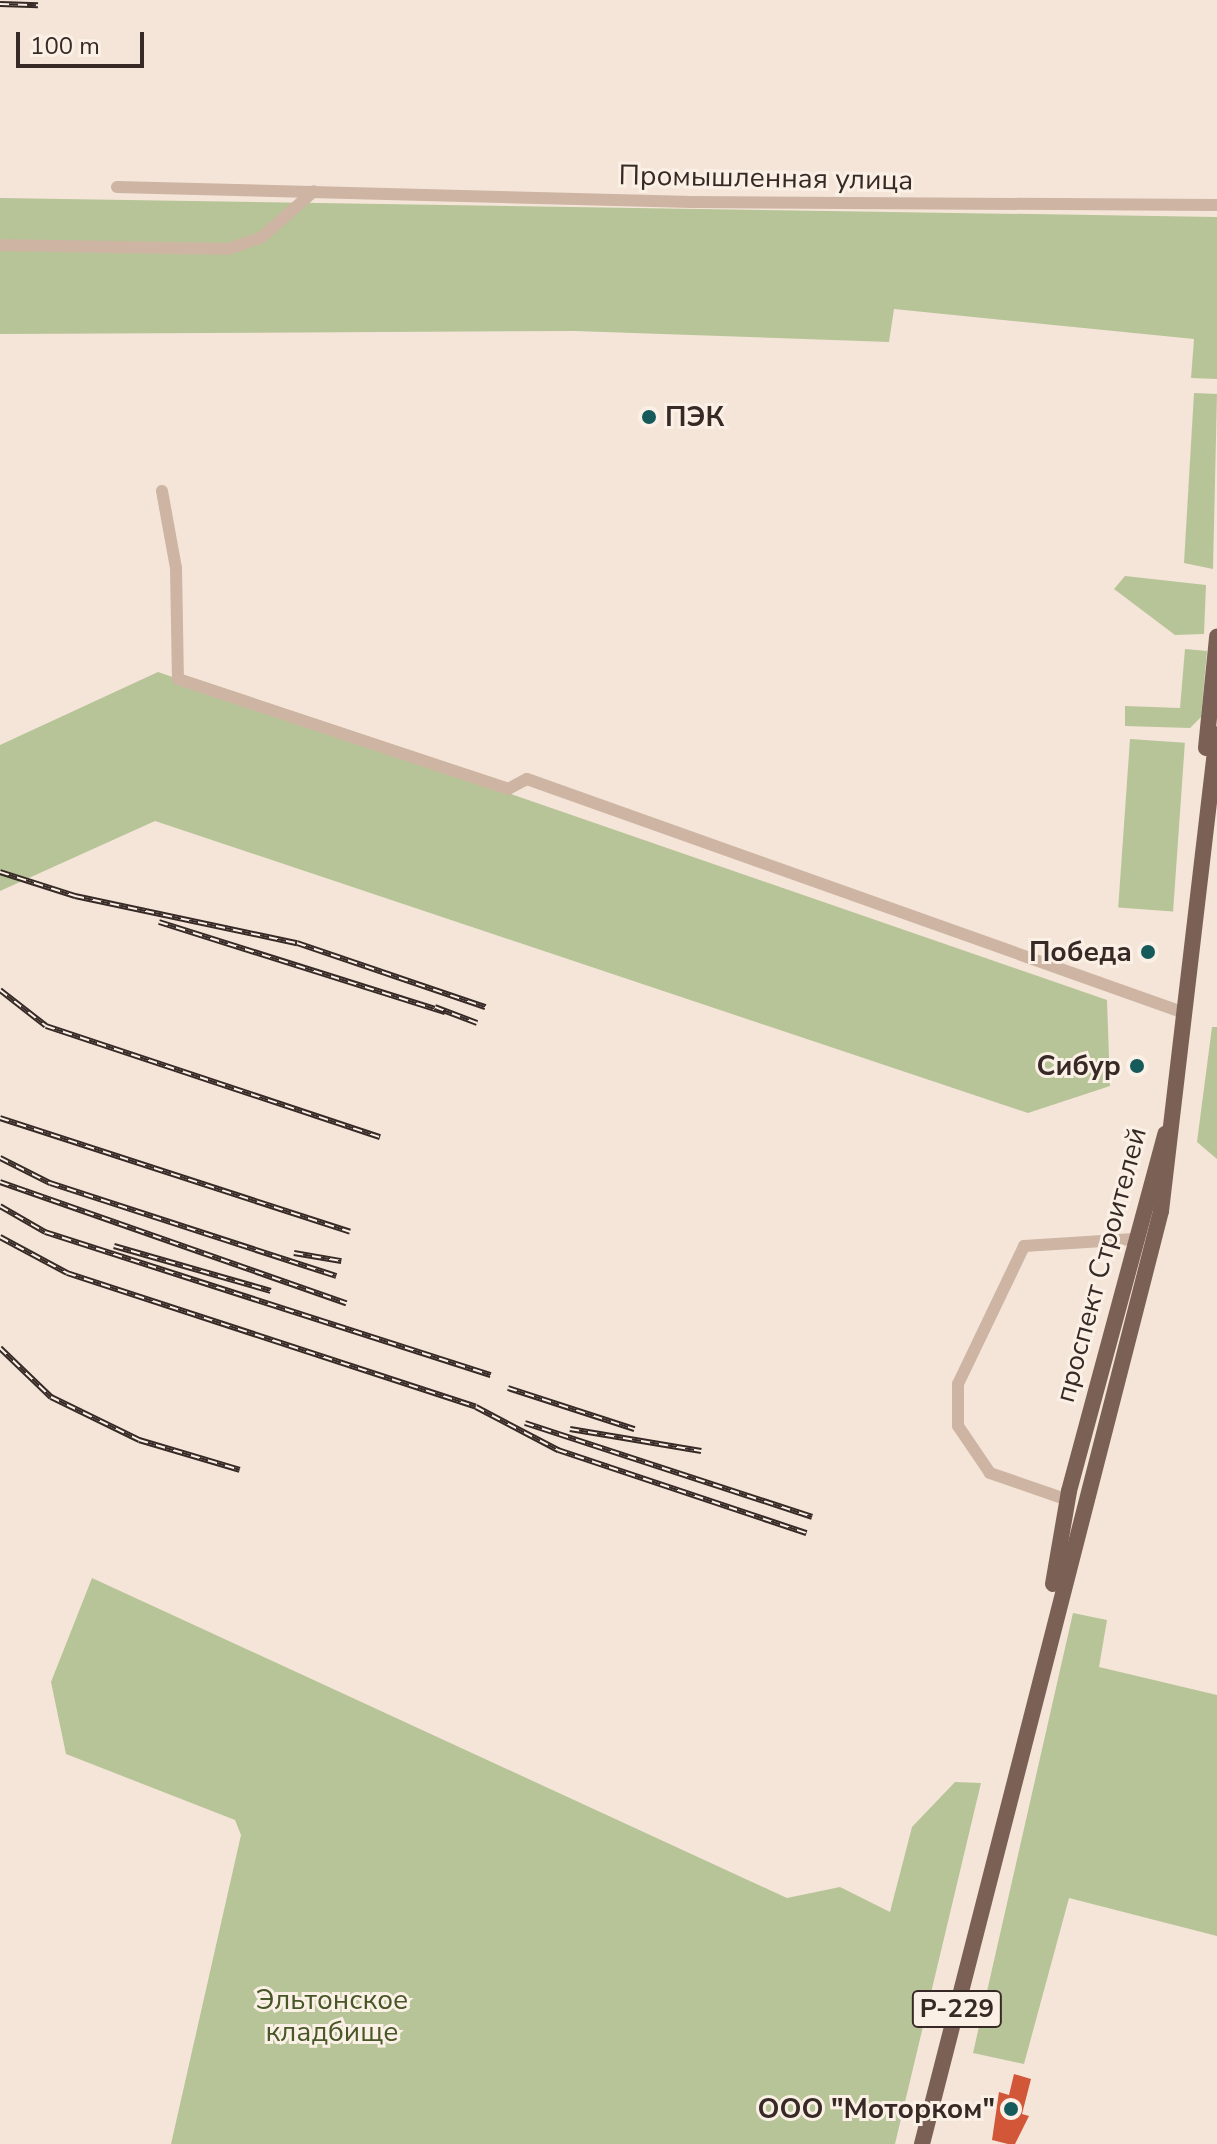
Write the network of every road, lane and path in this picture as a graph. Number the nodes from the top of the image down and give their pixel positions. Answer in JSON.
{"nodes":[{"id":1,"x":117,"y":187,"type":"dead end"},
{"id":2,"x":314,"y":191,"type":"junction"},
{"id":3,"x":1217,"y":205,"type":"edge"},
{"id":4,"x":0,"y":245,"type":"edge"},
{"id":5,"x":162,"y":491,"type":"dead end"},
{"id":6,"x":1217,"y":637,"type":"edge"},
{"id":7,"x":1217,"y":734,"type":"edge"},
{"id":8,"x":1179,"y":1011,"type":"junction"},
{"id":9,"x":1142,"y":1207,"type":"junction"},
{"id":10,"x":1161,"y":1211,"type":"junction"},
{"id":11,"x":1134,"y":1239,"type":"junction"},
{"id":12,"x":1076,"y":1463,"type":"junction"},
{"id":13,"x":1095,"y":1466,"type":"junction"},
{"id":14,"x":1068,"y":1496,"type":"junction"},
{"id":15,"x":1088,"y":1497,"type":"junction"},
{"id":16,"x":1040,"y":1665,"type":"junction"},
{"id":17,"x":922,"y":2144,"type":"edge"}],
"edges":[{"from":1,"to":2,"type":"street","name":"Промышленная улица"},
{"from":2,"to":3,"type":"street","name":"Промышленная улица"},
{"from":2,"to":4,"type":"street"},
{"from":5,"to":8,"type":"street"},
{"from":6,"to":8,"type":"main road","name":"проспект Строителей"},
{"from":7,"to":10,"type":"main road","name":"проспект Строителей"},
{"from":8,"to":9,"type":"main road","name":"проспект Строителей"},
{"from":9,"to":10,"type":"street"},
{"from":9,"to":11,"type":"main road","name":"проспект Строителей"},
{"from":10,"to":13,"type":"main road","name":"проспект Строителей"},
{"from":11,"to":12,"type":"main road","name":"проспект Строителей"},
{"from":11,"to":14,"type":"street"},
{"from":12,"to":13,"type":"street"},
{"from":12,"to":14,"type":"main road","name":"проспект Строителей"},
{"from":13,"to":15,"type":"main road","name":"проспект Строителей"},
{"from":14,"to":15,"type":"street"},
{"from":14,"to":16,"type":"main road","name":"проспект Строителей"},
{"from":15,"to":16,"type":"main road","name":"проспект Строителей"},
{"from":16,"to":17,"type":"main road","name":"проспект Строителей","number":"Р-229"}]}
